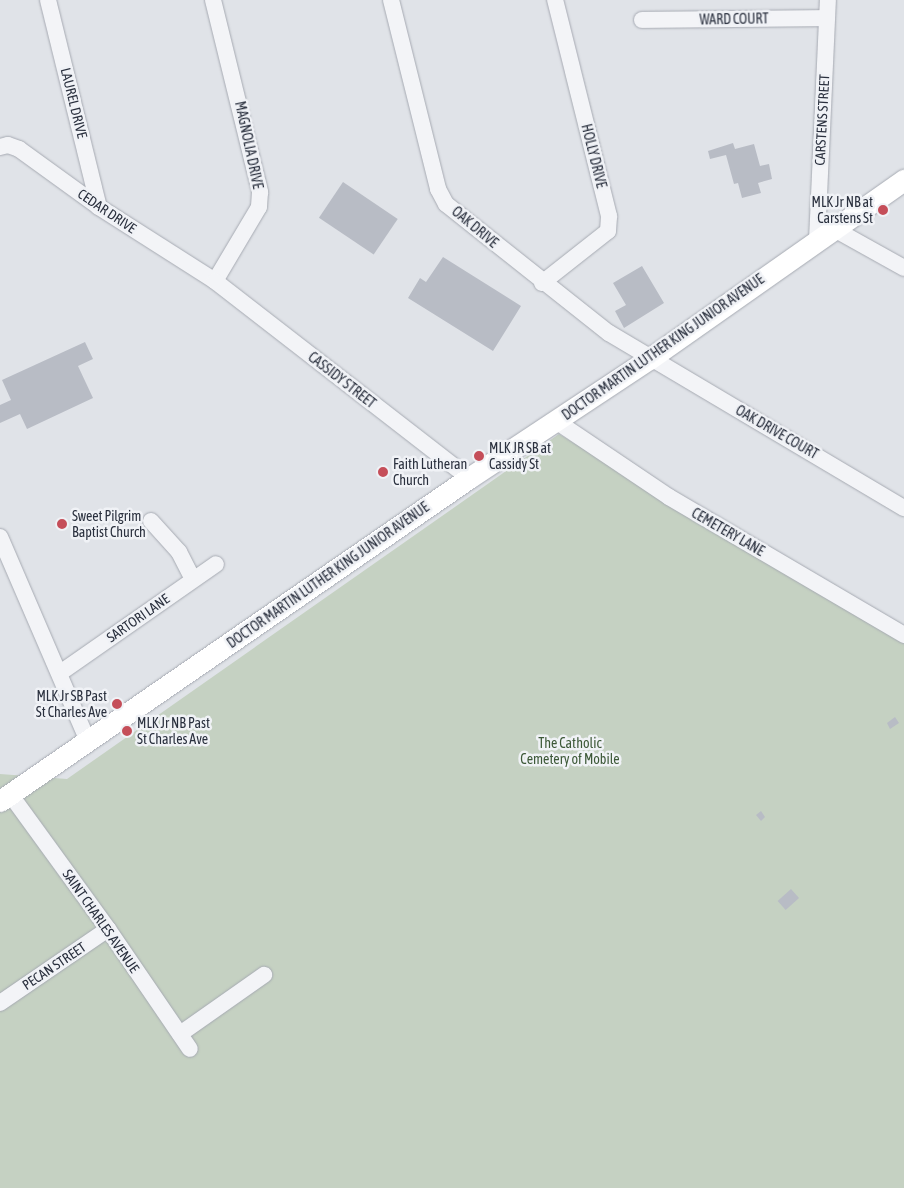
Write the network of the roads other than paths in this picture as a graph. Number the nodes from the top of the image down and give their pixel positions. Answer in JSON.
{"nodes":[{"id":1,"x":48,"y":0,"type":"edge"},
{"id":2,"x":213,"y":0,"type":"edge"},
{"id":3,"x":391,"y":0,"type":"edge"},
{"id":4,"x":555,"y":0,"type":"edge"},
{"id":5,"x":828,"y":0,"type":"edge"},
{"id":6,"x":827,"y":18,"type":"junction"},
{"id":7,"x":642,"y":20,"type":"dead end"},
{"id":8,"x":0,"y":147,"type":"edge"},
{"id":9,"x":904,"y":180,"type":"edge"},
{"id":10,"x":99,"y":207,"type":"junction"},
{"id":11,"x":825,"y":234,"type":"junction"},
{"id":12,"x":904,"y":268,"type":"edge"},
{"id":13,"x":215,"y":281,"type":"junction"},
{"id":14,"x":542,"y":283,"type":"junction"},
{"id":15,"x":649,"y":358,"type":"junction"},
{"id":16,"x":556,"y":421,"type":"junction"},
{"id":17,"x":469,"y":478,"type":"junction"},
{"id":18,"x":904,"y":508,"type":"edge"},
{"id":19,"x":151,"y":521,"type":"dead end"},
{"id":20,"x":1,"y":542,"type":"edge"},
{"id":21,"x":216,"y":564,"type":"dead end"},
{"id":22,"x":193,"y":579,"type":"junction"},
{"id":23,"x":904,"y":636,"type":"edge"},
{"id":24,"x":60,"y":673,"type":"junction"},
{"id":25,"x":88,"y":741,"type":"junction"},
{"id":26,"x":5,"y":798,"type":"edge"},
{"id":27,"x":108,"y":929,"type":"junction"},
{"id":28,"x":264,"y":975,"type":"dead end"},
{"id":29,"x":0,"y":1003,"type":"edge"},
{"id":30,"x":180,"y":1034,"type":"junction"},
{"id":31,"x":190,"y":1049,"type":"dead end"}],
"edges":[{"from":1,"to":10,"type":"street","name":"LAUREL DRIVE"},
{"from":2,"to":13,"type":"street","name":"MAGNOLIA DRIVE"},
{"from":3,"to":14,"type":"street","name":"OAK DRIVE"},
{"from":4,"to":14,"type":"street","name":"HOLLY DRIVE"},
{"from":5,"to":6,"type":"street","name":"CARSTENS STREET"},
{"from":6,"to":7,"type":"street","name":"WARD COURT"},
{"from":6,"to":11,"type":"street","name":"CARSTENS STREET"},
{"from":8,"to":10,"type":"street","name":"CEDAR DRIVE"},
{"from":9,"to":11,"type":"main road","name":"DOCTOR MARTIN LUTHER KING JUNIOR AVENUE"},
{"from":10,"to":13,"type":"street","name":"CEDAR DRIVE"},
{"from":11,"to":12,"type":"street"},
{"from":11,"to":15,"type":"main road","name":"DOCTOR MARTIN LUTHER KING JUNIOR AVENUE"},
{"from":13,"to":17,"type":"street","name":"CASSIDY STREET"},
{"from":14,"to":15,"type":"street","name":"OAK DRIVE"},
{"from":15,"to":16,"type":"main road","name":"DOCTOR MARTIN LUTHER KING JUNIOR AVENUE"},
{"from":15,"to":18,"type":"street","name":"OAK DRIVE COURT"},
{"from":16,"to":17,"type":"main road","name":"DOCTOR MARTIN LUTHER KING JUNIOR AVENUE"},
{"from":16,"to":23,"type":"street","name":"CEMETERY LANE"},
{"from":17,"to":25,"type":"main road","name":"DOCTOR MARTIN LUTHER KING JUNIOR AVENUE"},
{"from":19,"to":22,"type":"street"},
{"from":20,"to":24,"type":"street"},
{"from":21,"to":22,"type":"street","name":"SARTORI LANE"},
{"from":22,"to":24,"type":"street","name":"SARTORI LANE"},
{"from":24,"to":25,"type":"street"},
{"from":25,"to":26,"type":"main road","name":"DOCTOR MARTIN LUTHER KING JUNIOR AVENUE"},
{"from":26,"to":27,"type":"street","name":"SAINT CHARLES AVENUE"},
{"from":27,"to":29,"type":"street","name":"PECAN STREET"},
{"from":27,"to":30,"type":"street","name":"SAINT CHARLES AVENUE"},
{"from":28,"to":30,"type":"street"},
{"from":30,"to":31,"type":"street","name":"SAINT CHARLES AVENUE"}]}
